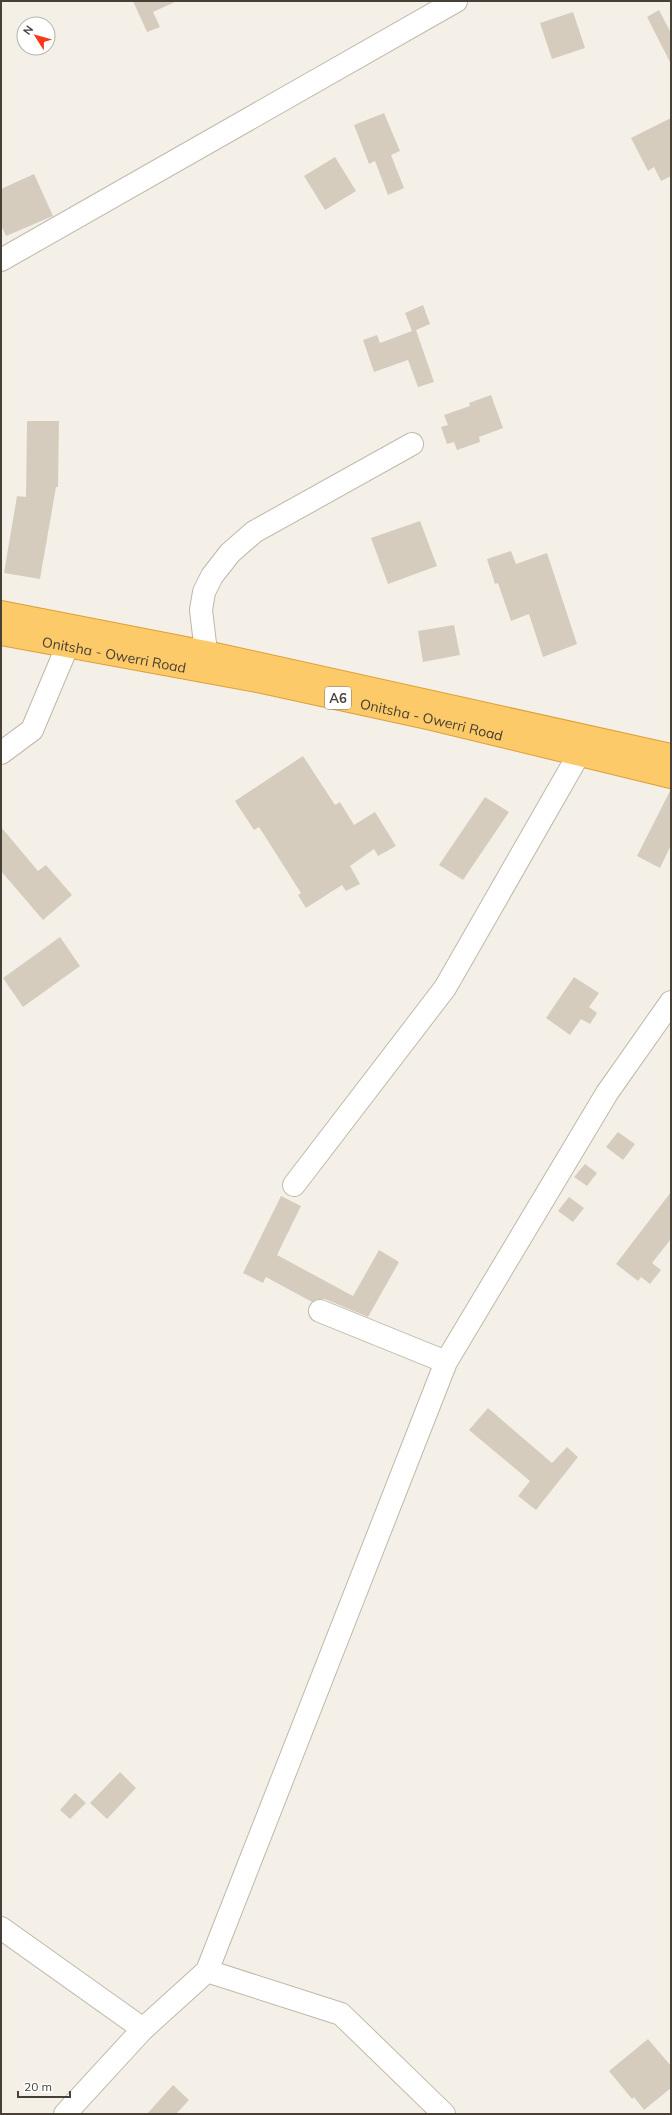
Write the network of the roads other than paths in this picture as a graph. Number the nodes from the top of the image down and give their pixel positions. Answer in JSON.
{"nodes":[{"id":1,"x":456,"y":1,"type":"edge"},
{"id":2,"x":1,"y":260,"type":"edge"},
{"id":3,"x":412,"y":444,"type":"dead end"},
{"id":4,"x":1,"y":612,"type":"edge"},
{"id":5,"x":1,"y":634,"type":"edge"},
{"id":6,"x":67,"y":647,"type":"junction"},
{"id":7,"x":206,"y":652,"type":"junction"},
{"id":8,"x":1,"y":753,"type":"edge"},
{"id":9,"x":580,"y":754,"type":"junction"},
{"id":10,"x":671,"y":755,"type":"edge"},
{"id":11,"x":671,"y":777,"type":"edge"},
{"id":12,"x":671,"y":1002,"type":"edge"},
{"id":13,"x":294,"y":1185,"type":"dead end"},
{"id":14,"x":320,"y":1311,"type":"dead end"},
{"id":15,"x":446,"y":1362,"type":"junction"},
{"id":16,"x":1,"y":1928,"type":"edge"},
{"id":17,"x":207,"y":1971,"type":"junction"},
{"id":18,"x":142,"y":2029,"type":"junction"},
{"id":19,"x":65,"y":2114,"type":"edge"},
{"id":20,"x":444,"y":2114,"type":"edge"}],
"edges":[{"from":1,"to":2,"type":"street"},
{"from":3,"to":7,"type":"street"},
{"from":4,"to":7,"type":"highway","name":"Onitsha - Owerri Road","number":"A6"},
{"from":5,"to":6,"type":"highway","name":"Onitsha - Owerri Road","number":"A6"},
{"from":6,"to":8,"type":"street"},
{"from":6,"to":9,"type":"highway","name":"Onitsha - Owerri Road","number":"A6"},
{"from":7,"to":10,"type":"highway","name":"Onitsha - Owerri Road","number":"A6"},
{"from":9,"to":11,"type":"highway","name":"Onitsha - Owerri Road","number":"A6"},
{"from":9,"to":13,"type":"street"},
{"from":12,"to":15,"type":"street"},
{"from":14,"to":15,"type":"street"},
{"from":15,"to":17,"type":"street"},
{"from":16,"to":18,"type":"street"},
{"from":17,"to":18,"type":"street"},
{"from":17,"to":20,"type":"street"},
{"from":18,"to":19,"type":"street"}]}
